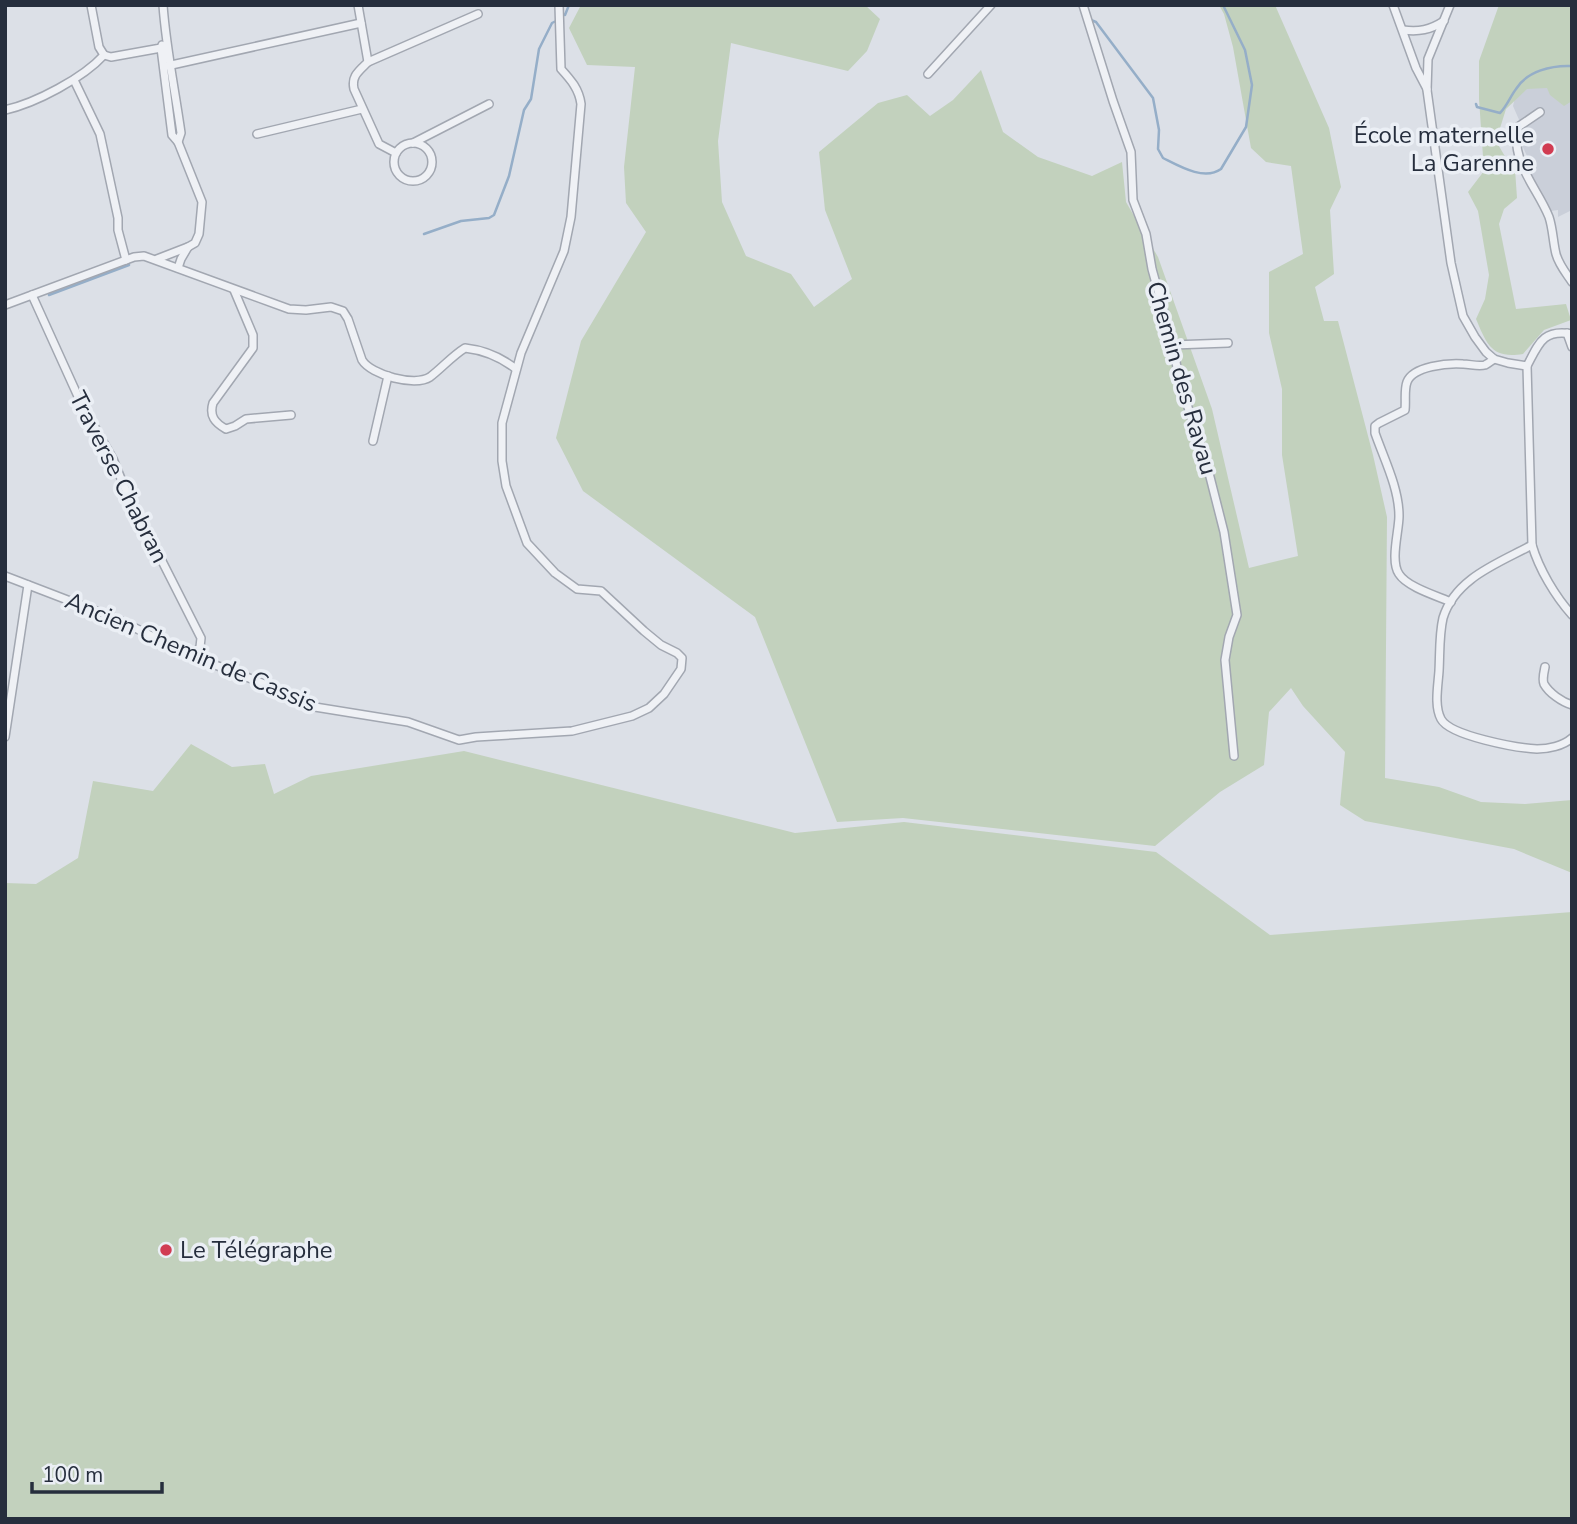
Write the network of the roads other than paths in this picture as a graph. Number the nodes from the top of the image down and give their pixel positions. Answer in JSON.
{"nodes":[{"id":1,"x":91,"y":5,"type":"edge"},
{"id":2,"x":163,"y":5,"type":"edge"},
{"id":3,"x":358,"y":5,"type":"edge"},
{"id":4,"x":559,"y":5,"type":"edge"},
{"id":5,"x":991,"y":5,"type":"edge"},
{"id":6,"x":1083,"y":5,"type":"edge"},
{"id":7,"x":1393,"y":5,"type":"edge"},
{"id":8,"x":1450,"y":5,"type":"edge"},
{"id":9,"x":478,"y":14,"type":"dead end"},
{"id":10,"x":1444,"y":22,"type":"junction"},
{"id":11,"x":361,"y":23,"type":"junction"},
{"id":12,"x":1403,"y":30,"type":"junction"},
{"id":13,"x":165,"y":36,"type":"junction"},
{"id":14,"x":161,"y":48,"type":"junction"},
{"id":15,"x":104,"y":55,"type":"junction"},
{"id":16,"x":368,"y":62,"type":"junction"},
{"id":17,"x":168,"y":66,"type":"junction"},
{"id":18,"x":928,"y":74,"type":"dead end"},
{"id":19,"x":74,"y":80,"type":"junction"},
{"id":20,"x":1427,"y":90,"type":"junction"},
{"id":21,"x":489,"y":104,"type":"dead end"},
{"id":22,"x":362,"y":109,"type":"junction"},
{"id":23,"x":5,"y":110,"type":"edge"},
{"id":24,"x":1541,"y":112,"type":"dead end"},
{"id":25,"x":257,"y":134,"type":"dead end"},
{"id":26,"x":413,"y":143,"type":"junction"},
{"id":27,"x":396,"y":153,"type":"junction"},
{"id":28,"x":188,"y":247,"type":"junction"},
{"id":29,"x":127,"y":260,"type":"junction"},
{"id":30,"x":156,"y":260,"type":"junction"},
{"id":31,"x":178,"y":268,"type":"junction"},
{"id":32,"x":1572,"y":281,"type":"edge"},
{"id":33,"x":234,"y":290,"type":"junction"},
{"id":34,"x":32,"y":295,"type":"junction"},
{"id":35,"x":5,"y":305,"type":"edge"},
{"id":36,"x":1569,"y":334,"type":"edge"},
{"id":37,"x":1228,"y":343,"type":"dead end"},
{"id":38,"x":1173,"y":345,"type":"junction"},
{"id":39,"x":1572,"y":347,"type":"edge"},
{"id":40,"x":1494,"y":359,"type":"junction"},
{"id":41,"x":1528,"y":366,"type":"junction"},
{"id":42,"x":516,"y":369,"type":"junction"},
{"id":43,"x":388,"y":376,"type":"junction"},
{"id":44,"x":291,"y":415,"type":"dead end"},
{"id":45,"x":373,"y":441,"type":"dead end"},
{"id":46,"x":1532,"y":545,"type":"junction"},
{"id":47,"x":5,"y":576,"type":"edge"},
{"id":48,"x":28,"y":585,"type":"junction"},
{"id":49,"x":1451,"y":602,"type":"junction"},
{"id":50,"x":1572,"y":615,"type":"edge"},
{"id":51,"x":191,"y":656,"type":"junction"},
{"id":52,"x":1545,"y":667,"type":"dead end"},
{"id":53,"x":1572,"y":705,"type":"edge"},
{"id":54,"x":5,"y":737,"type":"edge"},
{"id":55,"x":1572,"y":738,"type":"edge"},
{"id":56,"x":1234,"y":756,"type":"dead end"}],
"edges":[{"from":1,"to":15,"type":"street"},
{"from":2,"to":13,"type":"street"},
{"from":3,"to":11,"type":"street"},
{"from":4,"to":42,"type":"street"},
{"from":5,"to":18,"type":"street"},
{"from":6,"to":38,"type":"street","name":"Chemin des Ravau"},
{"from":7,"to":12,"type":"street"},
{"from":8,"to":10,"type":"street"},
{"from":9,"to":16,"type":"street"},
{"from":10,"to":12,"type":"street"},
{"from":10,"to":20,"type":"street"},
{"from":11,"to":16,"type":"street"},
{"from":11,"to":17,"type":"street"},
{"from":12,"to":20,"type":"street"},
{"from":13,"to":14,"type":"street"},
{"from":13,"to":17,"type":"street"},
{"from":14,"to":15,"type":"street"},
{"from":14,"to":17,"type":"street"},
{"from":15,"to":19,"type":"street"},
{"from":16,"to":22,"type":"street"},
{"from":17,"to":28,"type":"street"},
{"from":19,"to":23,"type":"street"},
{"from":19,"to":29,"type":"street"},
{"from":20,"to":40,"type":"street"},
{"from":21,"to":26,"type":"street"},
{"from":22,"to":25,"type":"street"},
{"from":22,"to":27,"type":"street"},
{"from":24,"to":32,"type":"street"},
{"from":26,"to":27,"type":"street"},
{"from":26,"to":27,"type":"street"},
{"from":28,"to":30,"type":"street"},
{"from":28,"to":31,"type":"street"},
{"from":29,"to":30,"type":"street"},
{"from":29,"to":34,"type":"street"},
{"from":30,"to":31,"type":"street"},
{"from":31,"to":33,"type":"street"},
{"from":33,"to":43,"type":"street"},
{"from":33,"to":44,"type":"street"},
{"from":34,"to":35,"type":"street"},
{"from":34,"to":51,"type":"street","name":"Traverse Chabran"},
{"from":36,"to":39,"type":"street"},
{"from":36,"to":41,"type":"street"},
{"from":37,"to":38,"type":"street"},
{"from":38,"to":56,"type":"street","name":"Chemin des Ravau"},
{"from":40,"to":41,"type":"street"},
{"from":40,"to":49,"type":"street"},
{"from":41,"to":46,"type":"street"},
{"from":42,"to":43,"type":"street"},
{"from":42,"to":51,"type":"street","name":"Ancien Chemin de Cassis"},
{"from":43,"to":45,"type":"street"},
{"from":46,"to":49,"type":"street"},
{"from":46,"to":50,"type":"street"},
{"from":47,"to":48,"type":"street","name":"Ancien Chemin de Cassis"},
{"from":48,"to":51,"type":"street","name":"Ancien Chemin de Cassis"},
{"from":48,"to":54,"type":"street"},
{"from":49,"to":55,"type":"street"},
{"from":52,"to":53,"type":"street"}]}
